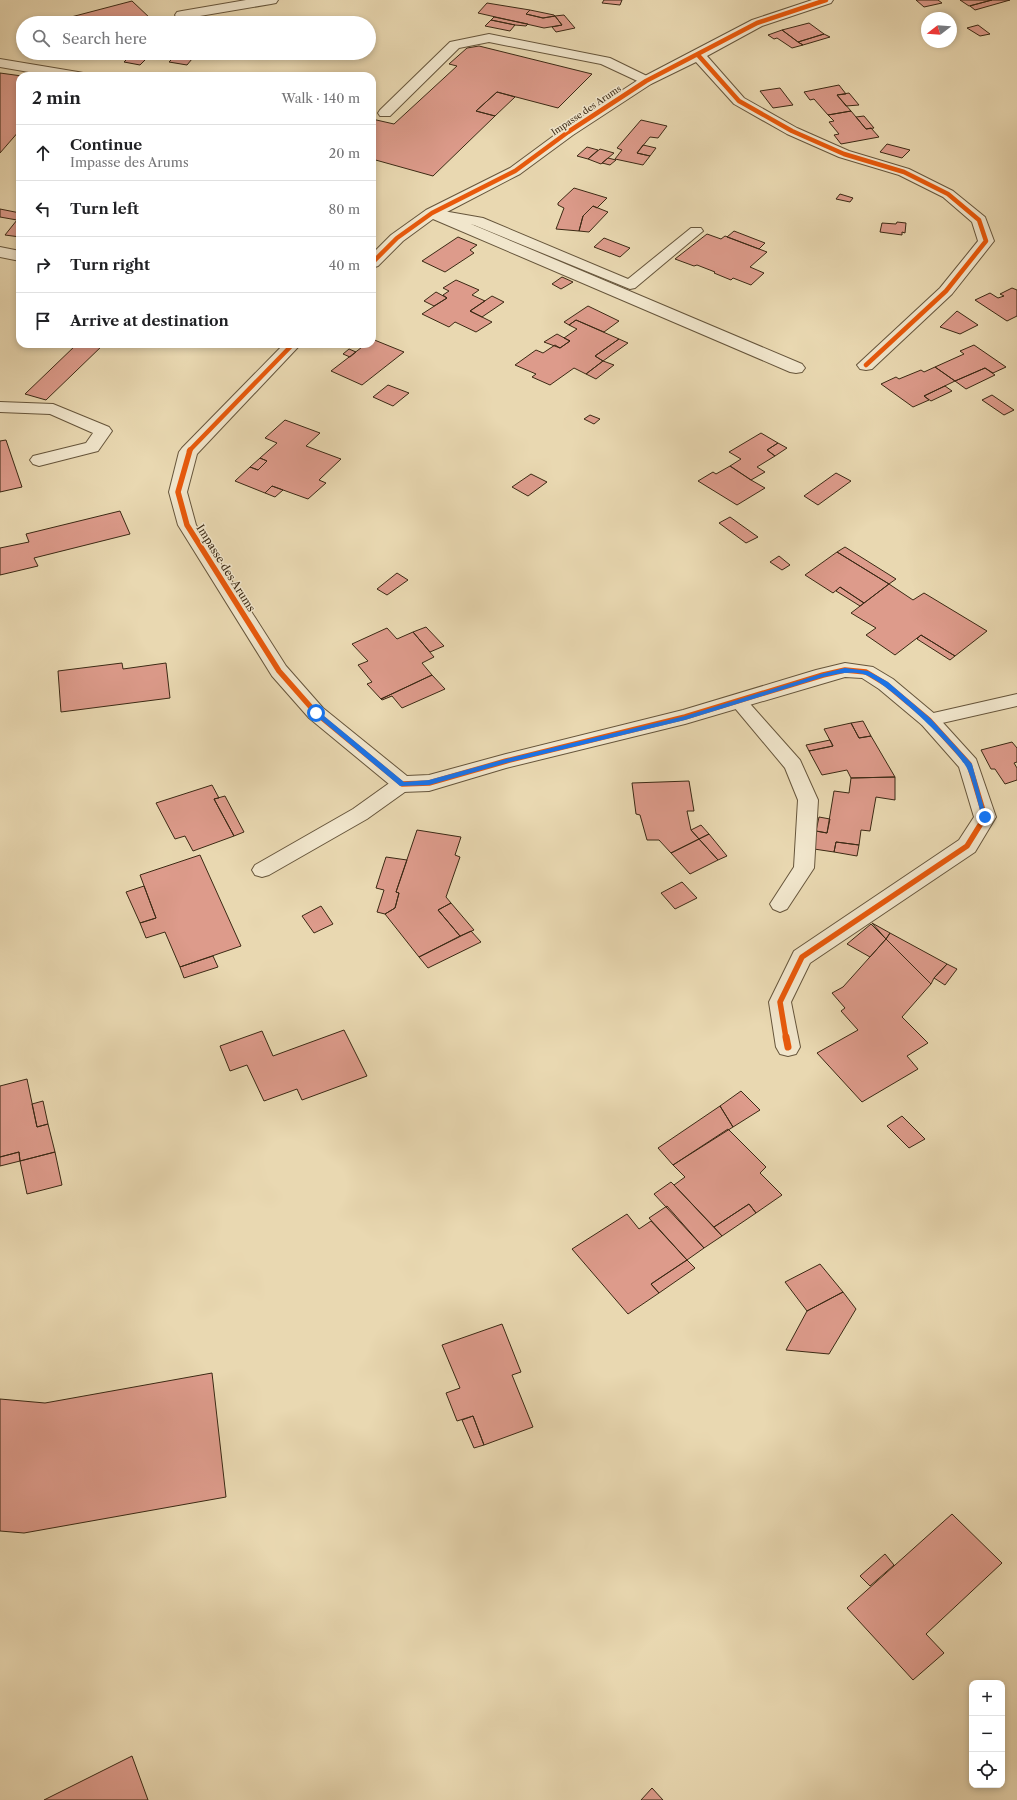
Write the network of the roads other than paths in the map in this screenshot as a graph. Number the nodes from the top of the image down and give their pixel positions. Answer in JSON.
{"nodes":[{"id":1,"x":271,"y":0,"type":"edge"},
{"id":2,"x":826,"y":0,"type":"edge"},
{"id":3,"x":182,"y":15,"type":"dead end"},
{"id":4,"x":698,"y":55,"type":"junction"},
{"id":5,"x":0,"y":63,"type":"edge"},
{"id":6,"x":54,"y":72,"type":"edge"},
{"id":7,"x":646,"y":81,"type":"junction"},
{"id":8,"x":385,"y":113,"type":"dead end"},
{"id":9,"x":432,"y":213,"type":"junction"},
{"id":10,"x":696,"y":231,"type":"dead end"},
{"id":11,"x":0,"y":252,"type":"edge"},
{"id":12,"x":16,"y":255,"type":"edge"},
{"id":13,"x":376,"y":259,"type":"edge"},
{"id":14,"x":289,"y":348,"type":"edge"},
{"id":15,"x":866,"y":365,"type":"dead end"},
{"id":16,"x":796,"y":368,"type":"dead end"},
{"id":17,"x":0,"y":407,"type":"edge"},
{"id":18,"x":39,"y":460,"type":"dead end"},
{"id":19,"x":1017,"y":700,"type":"edge"},
{"id":20,"x":738,"y":701,"type":"junction"},
{"id":21,"x":929,"y":720,"type":"junction"},
{"id":22,"x":402,"y":784,"type":"junction"},
{"id":23,"x":262,"y":870,"type":"dead end"},
{"id":24,"x":780,"y":904,"type":"dead end"},
{"id":25,"x":788,"y":1047,"type":"dead end"}],
"edges":[{"from":1,"to":3,"type":"street"},
{"from":2,"to":4,"type":"street","name":"Impasse des Arums"},
{"from":4,"to":7,"type":"street","name":"Impasse des Arums"},
{"from":4,"to":15,"type":"street"},
{"from":5,"to":6,"type":"street"},
{"from":7,"to":8,"type":"lane"},
{"from":7,"to":9,"type":"street","name":"Impasse des Arums"},
{"from":9,"to":10,"type":"lane"},
{"from":9,"to":13,"type":"street","name":"Impasse des Arums"},
{"from":9,"to":16,"type":"street"},
{"from":11,"to":12,"type":"street"},
{"from":14,"to":22,"type":"street","name":"Impasse des Arums"},
{"from":17,"to":18,"type":"street"},
{"from":19,"to":21,"type":"lane"},
{"from":20,"to":21,"type":"street"},
{"from":20,"to":22,"type":"street"},
{"from":20,"to":24,"type":"lane"},
{"from":21,"to":25,"type":"street"},
{"from":22,"to":23,"type":"lane"}]}
